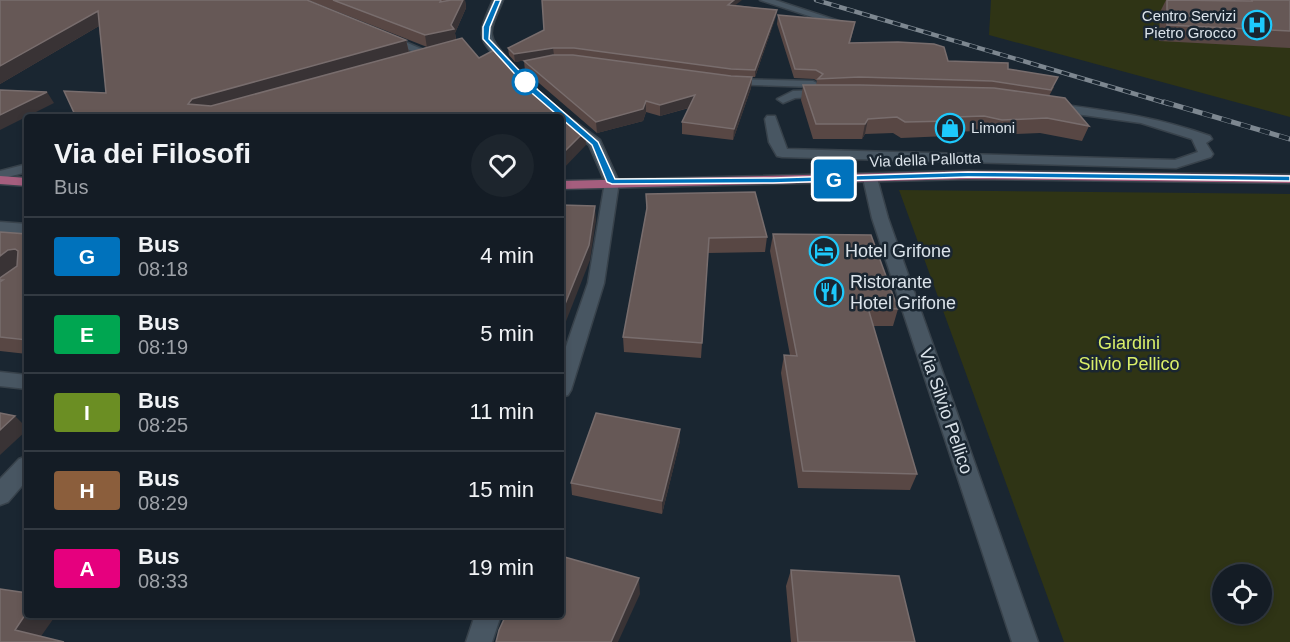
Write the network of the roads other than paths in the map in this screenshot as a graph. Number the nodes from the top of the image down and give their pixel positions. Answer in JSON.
{"nodes":[{"id":1,"x":498,"y":0,"type":"edge"},
{"id":2,"x":765,"y":0,"type":"edge"},
{"id":3,"x":846,"y":25,"type":"edge"},
{"id":4,"x":373,"y":32,"type":"edge"},
{"id":5,"x":403,"y":59,"type":"edge"},
{"id":6,"x":517,"y":70,"type":"edge"},
{"id":7,"x":720,"y":81,"type":"edge"},
{"id":8,"x":783,"y":99,"type":"dead end"},
{"id":9,"x":1041,"y":105,"type":"edge"},
{"id":10,"x":564,"y":117,"type":"edge"},
{"id":11,"x":771,"y":119,"type":"dead end"},
{"id":12,"x":961,"y":157,"type":"junction"},
{"id":13,"x":24,"y":169,"type":"edge"},
{"id":14,"x":968,"y":175,"type":"junction"},
{"id":15,"x":0,"y":178,"type":"edge"},
{"id":16,"x":870,"y":178,"type":"junction"},
{"id":17,"x":1290,"y":179,"type":"edge"},
{"id":18,"x":24,"y":182,"type":"edge"},
{"id":19,"x":612,"y":182,"type":"junction"},
{"id":20,"x":564,"y":185,"type":"edge"},
{"id":21,"x":0,"y":226,"type":"edge"},
{"id":22,"x":24,"y":229,"type":"edge"},
{"id":23,"x":0,"y":379,"type":"edge"},
{"id":24,"x":564,"y":381,"type":"edge"},
{"id":25,"x":24,"y":382,"type":"edge"},
{"id":26,"x":24,"y":471,"type":"edge"},
{"id":27,"x":0,"y":495,"type":"edge"},
{"id":28,"x":487,"y":618,"type":"edge"},
{"id":29,"x":479,"y":642,"type":"edge"},
{"id":30,"x":1025,"y":642,"type":"edge"}],
"edges":[{"from":1,"to":6,"type":"street"},
{"from":2,"to":3,"type":"street"},
{"from":4,"to":5,"type":"street"},
{"from":7,"to":8,"type":"street"},
{"from":9,"to":12,"type":"street"},
{"from":10,"to":19,"type":"street"},
{"from":11,"to":12,"type":"street"},
{"from":12,"to":14,"type":"street"},
{"from":13,"to":15,"type":"street"},
{"from":14,"to":16,"type":"main road","name":"Via della Pallotta"},
{"from":14,"to":17,"type":"main road","name":"Via della Pallotta"},
{"from":15,"to":18,"type":"main road"},
{"from":16,"to":19,"type":"main road","name":"Via della Pallotta"},
{"from":16,"to":30,"type":"street","name":"Via Silvio Pellico"},
{"from":19,"to":20,"type":"main road","name":"Via della Pallotta"},
{"from":19,"to":24,"type":"street"},
{"from":21,"to":22,"type":"street"},
{"from":23,"to":25,"type":"street"},
{"from":26,"to":27,"type":"street"},
{"from":28,"to":29,"type":"street"}]}
